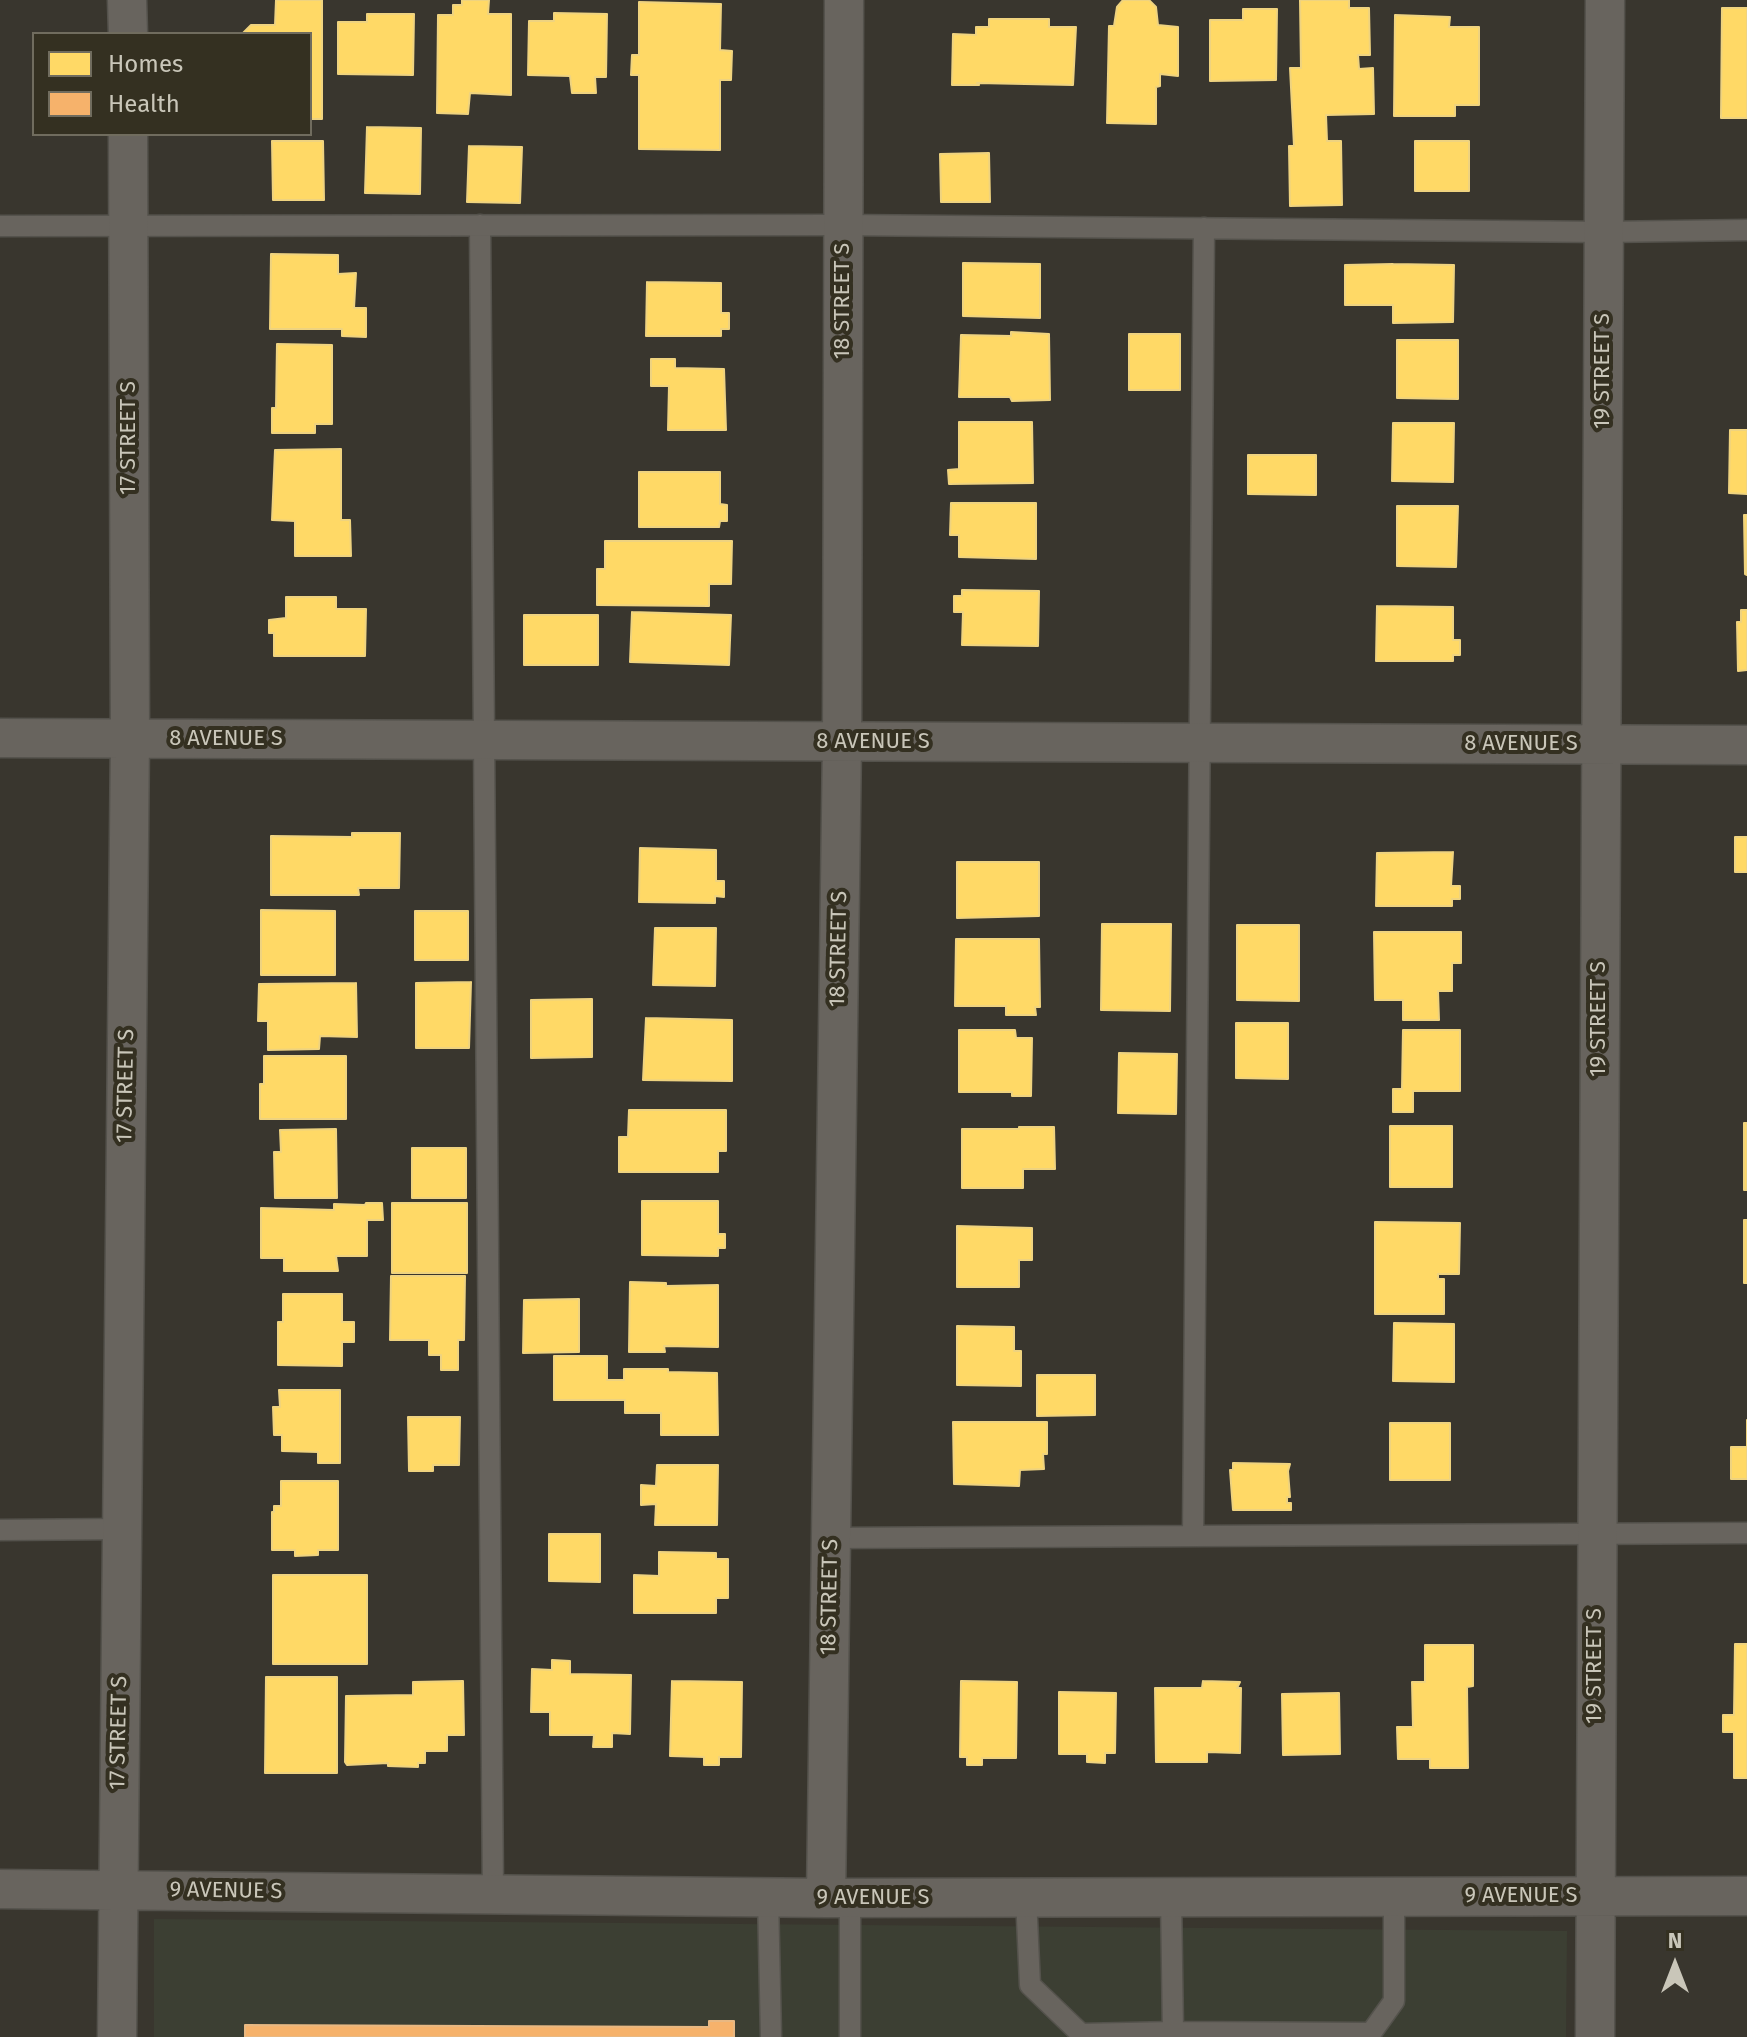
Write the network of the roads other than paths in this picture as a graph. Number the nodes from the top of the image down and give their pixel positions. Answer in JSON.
{"nodes":[{"id":1,"x":127,"y":0,"type":"edge"},
{"id":2,"x":844,"y":0,"type":"edge"},
{"id":3,"x":1605,"y":0,"type":"edge"},
{"id":4,"x":128,"y":32,"type":"edge"},
{"id":5,"x":128,"y":136,"type":"edge"},
{"id":6,"x":128,"y":225,"type":"junction"},
{"id":7,"x":480,"y":225,"type":"junction"},
{"id":8,"x":843,"y":225,"type":"junction"},
{"id":9,"x":0,"y":226,"type":"edge"},
{"id":10,"x":1204,"y":228,"type":"junction"},
{"id":11,"x":1747,"y":230,"type":"edge"},
{"id":12,"x":1604,"y":232,"type":"junction"},
{"id":13,"x":0,"y":738,"type":"edge"},
{"id":14,"x":130,"y":738,"type":"junction"},
{"id":15,"x":485,"y":740,"type":"junction"},
{"id":16,"x":842,"y":742,"type":"junction"},
{"id":17,"x":1201,"y":743,"type":"junction"},
{"id":18,"x":1601,"y":744,"type":"junction"},
{"id":19,"x":1747,"y":745,"type":"edge"},
{"id":20,"x":121,"y":1529,"type":"junction"},
{"id":21,"x":0,"y":1530,"type":"edge"},
{"id":22,"x":1596,"y":1533,"type":"junction"},
{"id":23,"x":1747,"y":1533,"type":"edge"},
{"id":24,"x":1193,"y":1535,"type":"junction"},
{"id":25,"x":831,"y":1538,"type":"junction"},
{"id":26,"x":0,"y":1889,"type":"edge"},
{"id":27,"x":117,"y":1889,"type":"junction"},
{"id":28,"x":493,"y":1894,"type":"junction"},
{"id":29,"x":1594,"y":1896,"type":"junction"},
{"id":30,"x":1747,"y":1896,"type":"edge"},
{"id":31,"x":768,"y":1897,"type":"junction"},
{"id":32,"x":1026,"y":1897,"type":"junction"},
{"id":33,"x":1171,"y":1897,"type":"junction"},
{"id":34,"x":1394,"y":1897,"type":"junction"},
{"id":35,"x":838,"y":1898,"type":"junction"},
{"id":36,"x":1174,"y":2035,"type":"edge"},
{"id":37,"x":117,"y":2037,"type":"edge"},
{"id":38,"x":771,"y":2037,"type":"edge"},
{"id":39,"x":850,"y":2037,"type":"edge"},
{"id":40,"x":1595,"y":2037,"type":"edge"}],
"edges":[{"from":1,"to":4,"type":"street"},
{"from":2,"to":8,"type":"street","name":"18 STREET S"},
{"from":3,"to":12,"type":"street","name":"19 STREET S"},
{"from":5,"to":6,"type":"street","name":"17 STREET S"},
{"from":6,"to":7,"type":"lane"},
{"from":6,"to":9,"type":"lane"},
{"from":6,"to":14,"type":"street","name":"17 STREET S"},
{"from":7,"to":8,"type":"lane"},
{"from":7,"to":15,"type":"lane"},
{"from":8,"to":10,"type":"lane"},
{"from":8,"to":16,"type":"street","name":"18 STREET S"},
{"from":10,"to":12,"type":"lane"},
{"from":10,"to":17,"type":"lane"},
{"from":11,"to":12,"type":"lane"},
{"from":12,"to":18,"type":"street","name":"19 STREET S"},
{"from":13,"to":14,"type":"street","name":"8 AVENUE S"},
{"from":14,"to":15,"type":"street","name":"8 AVENUE S"},
{"from":14,"to":20,"type":"street","name":"17 STREET S"},
{"from":15,"to":16,"type":"street","name":"8 AVENUE S"},
{"from":15,"to":28,"type":"lane"},
{"from":16,"to":17,"type":"street","name":"8 AVENUE S"},
{"from":16,"to":25,"type":"street","name":"18 STREET S"},
{"from":17,"to":18,"type":"street","name":"8 AVENUE S"},
{"from":17,"to":24,"type":"lane"},
{"from":18,"to":19,"type":"street","name":"8 AVENUE S"},
{"from":18,"to":22,"type":"street","name":"19 STREET S"},
{"from":20,"to":21,"type":"lane"},
{"from":20,"to":27,"type":"street","name":"17 STREET S"},
{"from":22,"to":23,"type":"lane"},
{"from":22,"to":24,"type":"lane"},
{"from":22,"to":29,"type":"street","name":"19 STREET S"},
{"from":24,"to":25,"type":"lane"},
{"from":25,"to":35,"type":"street","name":"18 STREET S"},
{"from":26,"to":27,"type":"street","name":"9 AVENUE S"},
{"from":27,"to":28,"type":"street","name":"9 AVENUE S"},
{"from":27,"to":37,"type":"street","name":"17 STREET S"},
{"from":28,"to":31,"type":"street","name":"9 AVENUE S"},
{"from":29,"to":30,"type":"street","name":"9 AVENUE S"},
{"from":29,"to":34,"type":"street","name":"9 AVENUE S"},
{"from":29,"to":40,"type":"street","name":"19 STREET S"},
{"from":31,"to":35,"type":"street","name":"9 AVENUE S"},
{"from":31,"to":38,"type":"lane"},
{"from":32,"to":33,"type":"street","name":"9 AVENUE S"},
{"from":32,"to":35,"type":"street","name":"9 AVENUE S"},
{"from":32,"to":36,"type":"lane"},
{"from":33,"to":34,"type":"street","name":"9 AVENUE S"},
{"from":33,"to":36,"type":"lane"},
{"from":34,"to":36,"type":"lane"},
{"from":35,"to":39,"type":"lane"}]}
